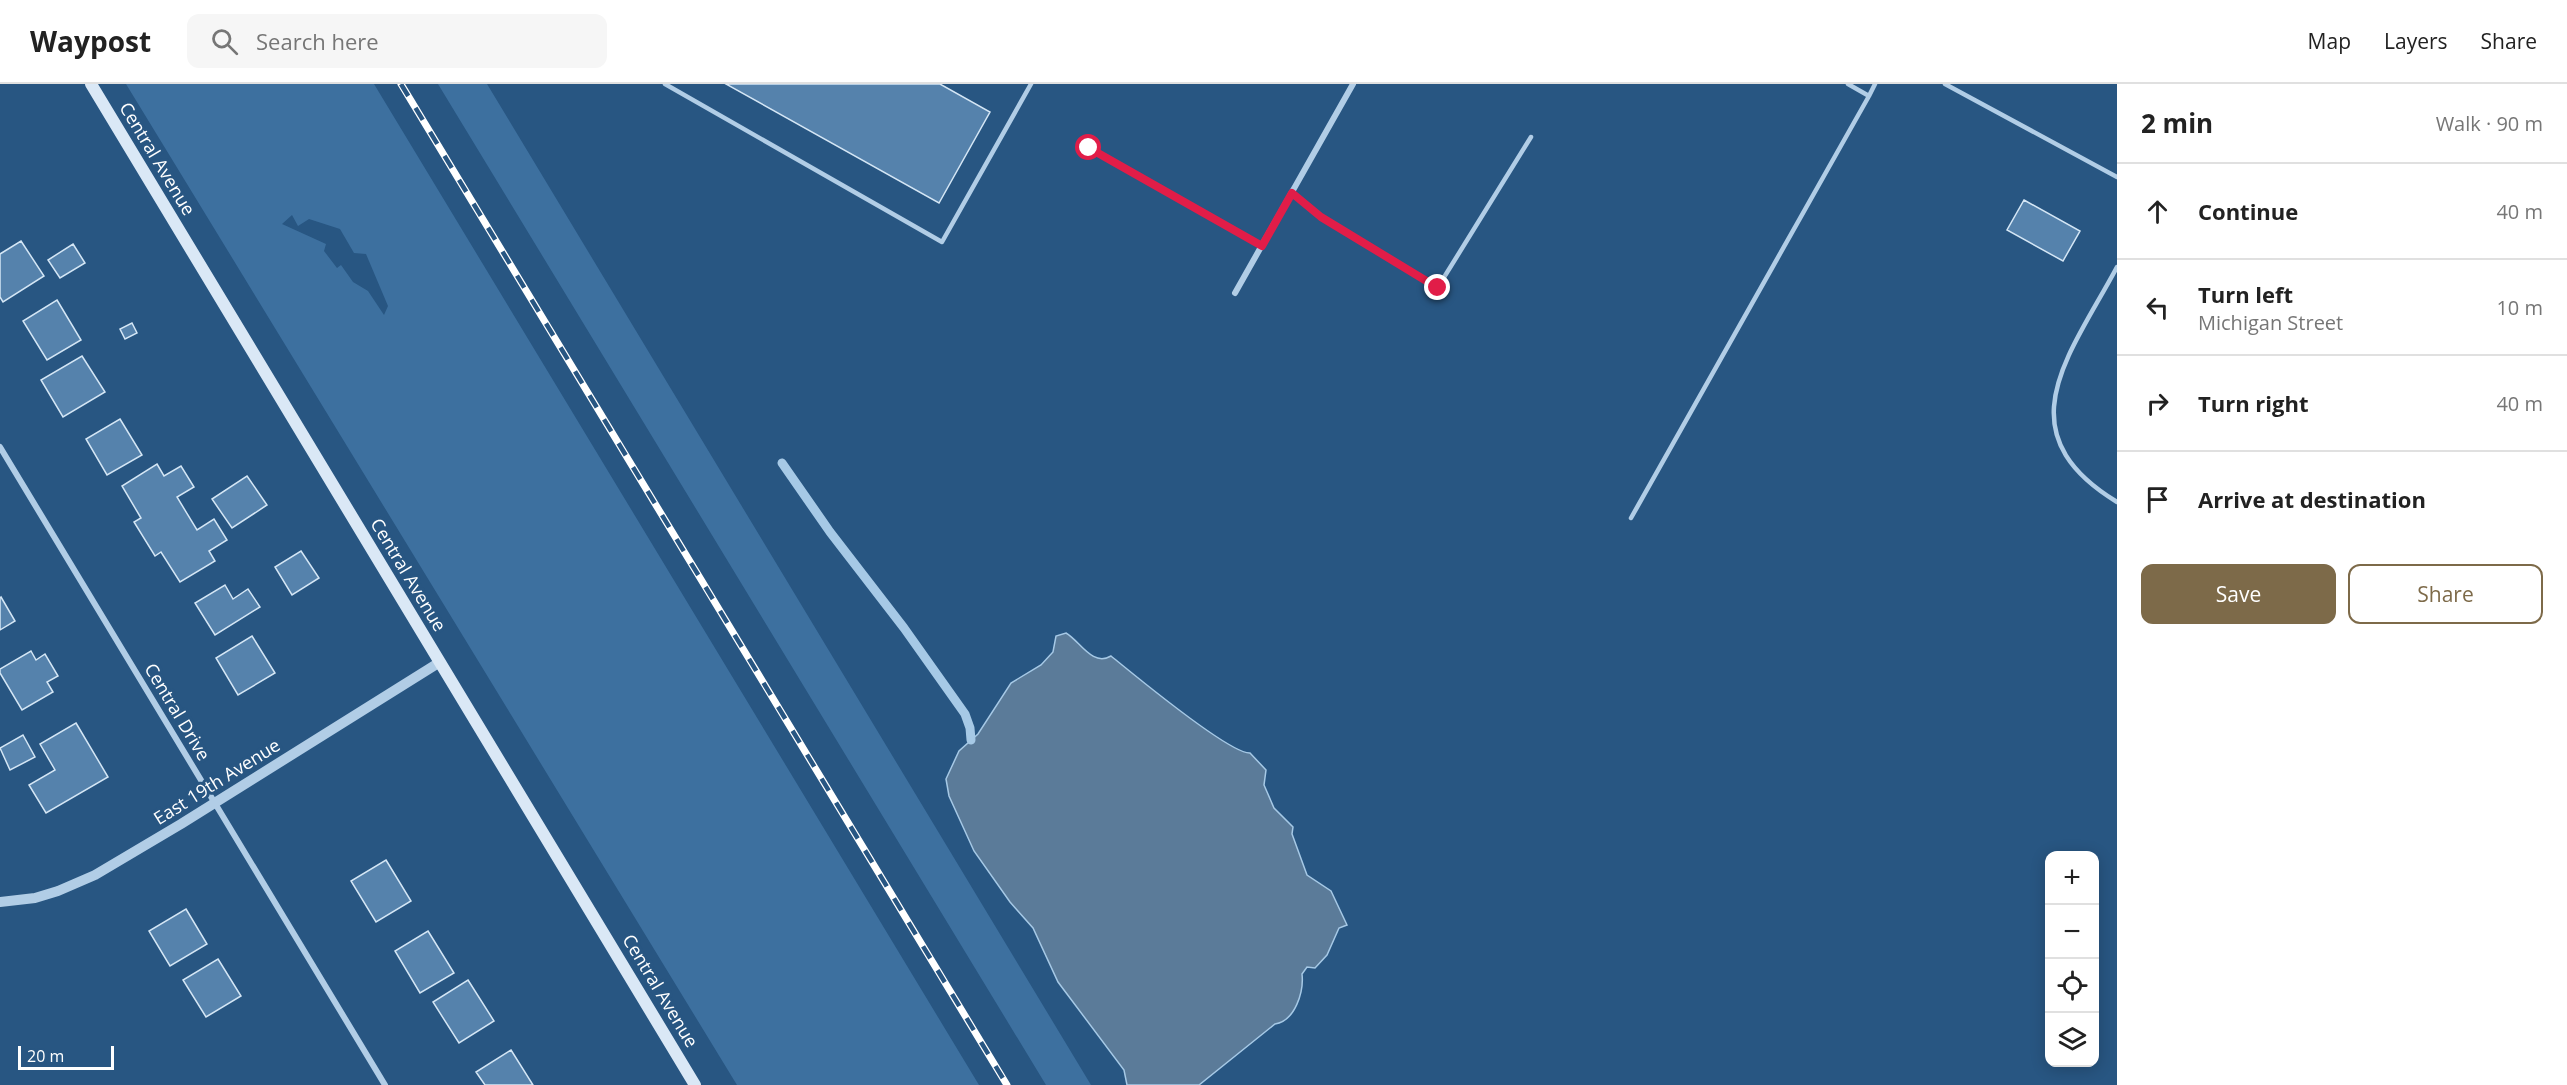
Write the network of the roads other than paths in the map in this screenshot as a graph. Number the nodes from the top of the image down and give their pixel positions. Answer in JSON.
{"nodes":[{"id":1,"x":91,"y":84,"type":"edge"},
{"id":2,"x":665,"y":84,"type":"edge"},
{"id":3,"x":1031,"y":84,"type":"edge"},
{"id":4,"x":1353,"y":84,"type":"edge"},
{"id":5,"x":1848,"y":84,"type":"edge"},
{"id":6,"x":1875,"y":84,"type":"edge"},
{"id":7,"x":1945,"y":84,"type":"edge"},
{"id":8,"x":1869,"y":96,"type":"junction"},
{"id":9,"x":1531,"y":137,"type":"dead end"},
{"id":10,"x":1089,"y":148,"type":"dead end"},
{"id":11,"x":2117,"y":177,"type":"edge"},
{"id":12,"x":1292,"y":193,"type":"junction"},
{"id":13,"x":1262,"y":246,"type":"junction"},
{"id":14,"x":2117,"y":267,"type":"edge"},
{"id":15,"x":1235,"y":293,"type":"dead end"},
{"id":16,"x":0,"y":447,"type":"edge"},
{"id":17,"x":2117,"y":502,"type":"edge"},
{"id":18,"x":1631,"y":518,"type":"dead end"},
{"id":19,"x":440,"y":662,"type":"junction"},
{"id":20,"x":215,"y":803,"type":"junction"},
{"id":21,"x":0,"y":902,"type":"edge"},
{"id":22,"x":385,"y":1085,"type":"edge"},
{"id":23,"x":695,"y":1085,"type":"edge"}],
"edges":[{"from":1,"to":19,"type":"main road","name":"Central Avenue"},
{"from":2,"to":3,"type":"lane"},
{"from":4,"to":12,"type":"street"},
{"from":5,"to":8,"type":"lane"},
{"from":6,"to":8,"type":"lane"},
{"from":7,"to":11,"type":"lane"},
{"from":8,"to":18,"type":"lane"},
{"from":9,"to":12,"type":"lane"},
{"from":10,"to":13,"type":"lane"},
{"from":12,"to":13,"type":"street"},
{"from":13,"to":15,"type":"street"},
{"from":14,"to":17,"type":"lane"},
{"from":16,"to":20,"type":"street","name":"Central Drive"},
{"from":19,"to":20,"type":"street","name":"East 19th Avenue"},
{"from":19,"to":23,"type":"main road","name":"Central Avenue"},
{"from":20,"to":21,"type":"street","name":"East 19th Avenue"},
{"from":20,"to":22,"type":"street","name":"Central Drive"}]}
